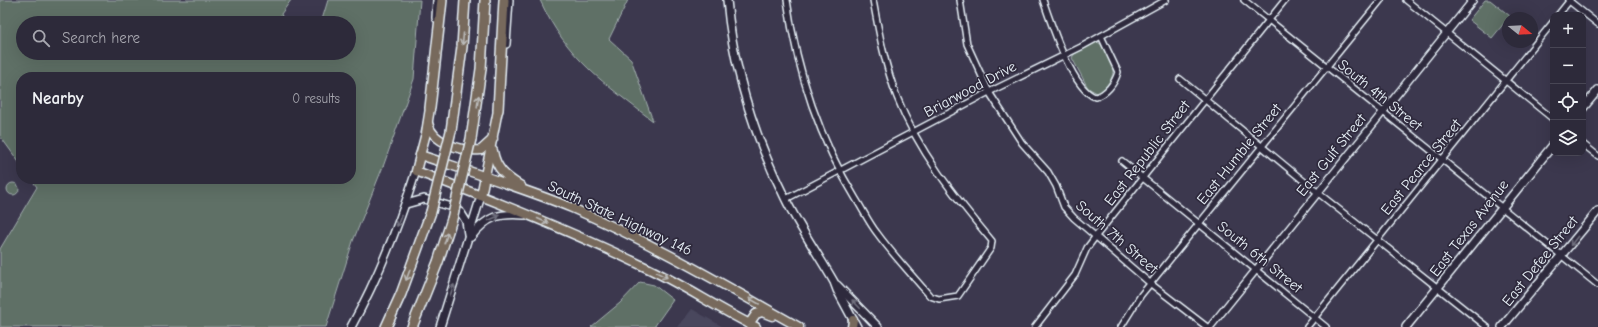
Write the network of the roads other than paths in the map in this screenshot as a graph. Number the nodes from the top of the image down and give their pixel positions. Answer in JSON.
{"nodes":[{"id":1,"x":437,"y":0,"type":"edge"},
{"id":2,"x":442,"y":0,"type":"edge"},
{"id":3,"x":465,"y":0,"type":"edge"},
{"id":4,"x":485,"y":0,"type":"edge"},
{"id":5,"x":504,"y":0,"type":"edge"},
{"id":6,"x":509,"y":0,"type":"edge"},
{"id":7,"x":727,"y":0,"type":"edge"},
{"id":8,"x":787,"y":0,"type":"edge"},
{"id":9,"x":873,"y":0,"type":"edge"},
{"id":10,"x":960,"y":0,"type":"edge"},
{"id":11,"x":1043,"y":0,"type":"edge"},
{"id":12,"x":1166,"y":0,"type":"edge"},
{"id":13,"x":1244,"y":0,"type":"edge"},
{"id":14,"x":1285,"y":0,"type":"edge"},
{"id":15,"x":1381,"y":0,"type":"edge"},
{"id":16,"x":1406,"y":0,"type":"edge"},
{"id":17,"x":1473,"y":0,"type":"edge"},
{"id":18,"x":1569,"y":0,"type":"edge"},
{"id":19,"x":1560,"y":12,"type":"edge"},
{"id":20,"x":1269,"y":20,"type":"junction"},
{"id":21,"x":1598,"y":24,"type":"edge"},
{"id":22,"x":1550,"y":26,"type":"edge"},
{"id":23,"x":1447,"y":33,"type":"junction"},
{"id":24,"x":1101,"y":36,"type":"junction"},
{"id":25,"x":1064,"y":55,"type":"junction"},
{"id":26,"x":1326,"y":67,"type":"junction"},
{"id":27,"x":1180,"y":78,"type":"dead end"},
{"id":28,"x":1506,"y":81,"type":"junction"},
{"id":29,"x":1598,"y":90,"type":"edge"},
{"id":30,"x":989,"y":92,"type":"junction"},
{"id":31,"x":1205,"y":99,"type":"junction"},
{"id":32,"x":1586,"y":104,"type":"edge"},
{"id":33,"x":430,"y":108,"type":"junction"},
{"id":34,"x":498,"y":110,"type":"junction"},
{"id":35,"x":1383,"y":112,"type":"junction"},
{"id":36,"x":1550,"y":117,"type":"edge"},
{"id":37,"x":428,"y":122,"type":"junction"},
{"id":38,"x":914,"y":132,"type":"junction"},
{"id":39,"x":492,"y":142,"type":"junction"},
{"id":40,"x":1261,"y":146,"type":"junction"},
{"id":41,"x":1586,"y":146,"type":"edge"},
{"id":42,"x":1550,"y":149,"type":"edge"},
{"id":43,"x":420,"y":155,"type":"junction"},
{"id":44,"x":1598,"y":156,"type":"edge"},
{"id":45,"x":1442,"y":160,"type":"junction"},
{"id":46,"x":1122,"y":161,"type":"dead end"},
{"id":47,"x":416,"y":171,"type":"junction"},
{"id":48,"x":839,"y":171,"type":"junction"},
{"id":49,"x":486,"y":177,"type":"junction"},
{"id":50,"x":1144,"y":178,"type":"junction"},
{"id":51,"x":1317,"y":192,"type":"junction"},
{"id":52,"x":535,"y":194,"type":"junction"},
{"id":53,"x":481,"y":196,"type":"junction"},
{"id":54,"x":786,"y":199,"type":"junction"},
{"id":55,"x":406,"y":204,"type":"junction"},
{"id":56,"x":1500,"y":208,"type":"junction"},
{"id":57,"x":1598,"y":211,"type":"edge"},
{"id":58,"x":529,"y":215,"type":"junction"},
{"id":59,"x":1199,"y":223,"type":"junction"},
{"id":60,"x":1096,"y":236,"type":"junction"},
{"id":61,"x":1377,"y":240,"type":"junction"},
{"id":62,"x":468,"y":242,"type":"junction"},
{"id":63,"x":1561,"y":257,"type":"junction"},
{"id":64,"x":1256,"y":269,"type":"junction"},
{"id":65,"x":834,"y":282,"type":"junction"},
{"id":66,"x":1151,"y":284,"type":"junction"},
{"id":67,"x":1598,"y":285,"type":"edge"},
{"id":68,"x":1437,"y":289,"type":"junction"},
{"id":69,"x":1314,"y":317,"type":"junction"},
{"id":70,"x":788,"y":321,"type":"junction"},
{"id":71,"x":752,"y":325,"type":"edge"},
{"id":72,"x":854,"y":325,"type":"edge"},
{"id":73,"x":351,"y":327,"type":"edge"},
{"id":74,"x":386,"y":327,"type":"edge"},
{"id":75,"x":412,"y":327,"type":"edge"},
{"id":76,"x":440,"y":327,"type":"edge"},
{"id":77,"x":798,"y":327,"type":"edge"},
{"id":78,"x":878,"y":327,"type":"edge"},
{"id":79,"x":1036,"y":327,"type":"edge"},
{"id":80,"x":1121,"y":327,"type":"edge"},
{"id":81,"x":1208,"y":327,"type":"edge"},
{"id":82,"x":1307,"y":327,"type":"edge"},
{"id":83,"x":1326,"y":327,"type":"edge"},
{"id":84,"x":1406,"y":327,"type":"edge"},
{"id":85,"x":1487,"y":327,"type":"edge"},
{"id":86,"x":1502,"y":327,"type":"edge"}],
"edges":[{"from":1,"to":33,"type":"main road"},
{"from":2,"to":33,"type":"highway"},
{"from":3,"to":74,"type":"highway","one_way":true,"bridge":true},
{"from":75,"to":4,"type":"highway","one_way":true,"bridge":true},
{"from":5,"to":34,"type":"highway"},
{"from":6,"to":34,"type":"main road"},
{"from":7,"to":54,"type":"main road"},
{"from":8,"to":48,"type":"street"},
{"from":9,"to":38,"type":"street"},
{"from":10,"to":30,"type":"street","name":"South 7th Street"},
{"from":11,"to":25,"type":"street"},
{"from":12,"to":24,"type":"street","name":"Briarwood Drive"},
{"from":13,"to":20,"type":"street","name":"South 4th Street"},
{"from":14,"to":20,"type":"street","name":"East Republic Street"},
{"from":15,"to":26,"type":"street","name":"East Humble Street"},
{"from":16,"to":23,"type":"street"},
{"from":17,"to":23,"type":"street","name":"East Gulf Street"},
{"from":18,"to":19,"type":"street"},
{"from":18,"to":21,"type":"street"},
{"from":20,"to":26,"type":"street","name":"South 4th Street"},
{"from":20,"to":31,"type":"street","name":"East Republic Street"},
{"from":22,"to":28,"type":"street","name":"East Pearce Street"},
{"from":23,"to":28,"type":"street"},
{"from":23,"to":35,"type":"street","name":"East Gulf Street"},
{"from":24,"to":25,"type":"street","name":"Briarwood Drive"},
{"from":24,"to":25,"type":"street"},
{"from":25,"to":30,"type":"street","name":"Briarwood Drive"},
{"from":26,"to":35,"type":"street","name":"South 4th Street"},
{"from":26,"to":40,"type":"street","name":"East Humble Street"},
{"from":27,"to":31,"type":"street"},
{"from":28,"to":36,"type":"street"},
{"from":28,"to":45,"type":"street","name":"East Pearce Street"},
{"from":29,"to":32,"type":"main road"},
{"from":30,"to":38,"type":"street","name":"Briarwood Drive"},
{"from":30,"to":60,"type":"street","name":"South 7th Street"},
{"from":31,"to":40,"type":"street"},
{"from":31,"to":50,"type":"street","name":"East Republic Street"},
{"from":33,"to":37,"type":"main road"},
{"from":34,"to":39,"type":"main road"},
{"from":35,"to":45,"type":"street","name":"South 4th Street"},
{"from":35,"to":51,"type":"street","name":"East Gulf Street"},
{"from":37,"to":39,"type":"main road"},
{"from":37,"to":43,"type":"main road"},
{"from":38,"to":48,"type":"street","name":"Briarwood Drive"},
{"from":38,"to":48,"type":"street"},
{"from":39,"to":49,"type":"main road"},
{"from":39,"to":52,"type":"main road"},
{"from":40,"to":51,"type":"street"},
{"from":40,"to":59,"type":"street","name":"East Humble Street"},
{"from":41,"to":44,"type":"street"},
{"from":42,"to":56,"type":"main road","name":"East Texas Avenue"},
{"from":43,"to":47,"type":"main road"},
{"from":43,"to":49,"type":"main road","name":"South State Highway 146"},
{"from":45,"to":56,"type":"street","name":"South 4th Street"},
{"from":45,"to":61,"type":"street","name":"East Pearce Street"},
{"from":46,"to":50,"type":"street","name":"South 6th Street"},
{"from":47,"to":53,"type":"main road"},
{"from":47,"to":55,"type":"main road"},
{"from":48,"to":54,"type":"street","name":"Briarwood Drive"},
{"from":49,"to":52,"type":"main road","name":"South State Highway 146"},
{"from":49,"to":53,"type":"main road"},
{"from":50,"to":59,"type":"street","name":"South 6th Street"},
{"from":50,"to":60,"type":"street","name":"East Republic Street"},
{"from":51,"to":61,"type":"street"},
{"from":51,"to":64,"type":"street","name":"East Gulf Street"},
{"from":70,"to":52,"type":"main road","name":"South State Highway 146","one_way":true},
{"from":53,"to":58,"type":"main road"},
{"from":53,"to":62,"type":"main road"},
{"from":54,"to":65,"type":"main road"},
{"from":55,"to":62,"type":"main road"},
{"from":55,"to":73,"type":"main road","one_way":true},
{"from":56,"to":63,"type":"street","name":"South 4th Street"},
{"from":56,"to":68,"type":"main road","name":"East Texas Avenue"},
{"from":57,"to":63,"type":"main road","name":"East Defee Street","one_way":true},
{"from":62,"to":58,"type":"main road","one_way":true},
{"from":58,"to":71,"type":"main road","one_way":true},
{"from":59,"to":64,"type":"street","name":"South 6th Street"},
{"from":59,"to":66,"type":"street","name":"East Humble Street"},
{"from":60,"to":66,"type":"street","name":"South 7th Street"},
{"from":60,"to":79,"type":"street","name":"East Republic Street"},
{"from":61,"to":68,"type":"street"},
{"from":61,"to":69,"type":"street","name":"East Pearce Street"},
{"from":76,"to":62,"type":"main road","one_way":true},
{"from":63,"to":67,"type":"street","name":"South 4th Street"},
{"from":63,"to":86,"type":"main road","name":"East Defee Street"},
{"from":64,"to":69,"type":"street","name":"South 6th Street"},
{"from":64,"to":81,"type":"street","name":"East Gulf Street"},
{"from":65,"to":72,"type":"main road"},
{"from":78,"to":65,"type":"main road","one_way":true},
{"from":66,"to":80,"type":"street","name":"East Humble Street"},
{"from":66,"to":81,"type":"street","name":"South 7th Street"},
{"from":68,"to":84,"type":"main road","name":"East Texas Avenue"},
{"from":68,"to":85,"type":"street"},
{"from":69,"to":82,"type":"street","name":"East Pearce Street"},
{"from":69,"to":83,"type":"street","name":"South 6th Street"},
{"from":70,"to":71,"type":"main road"},
{"from":70,"to":77,"type":"main road","name":"South State Highway 146"}]}
